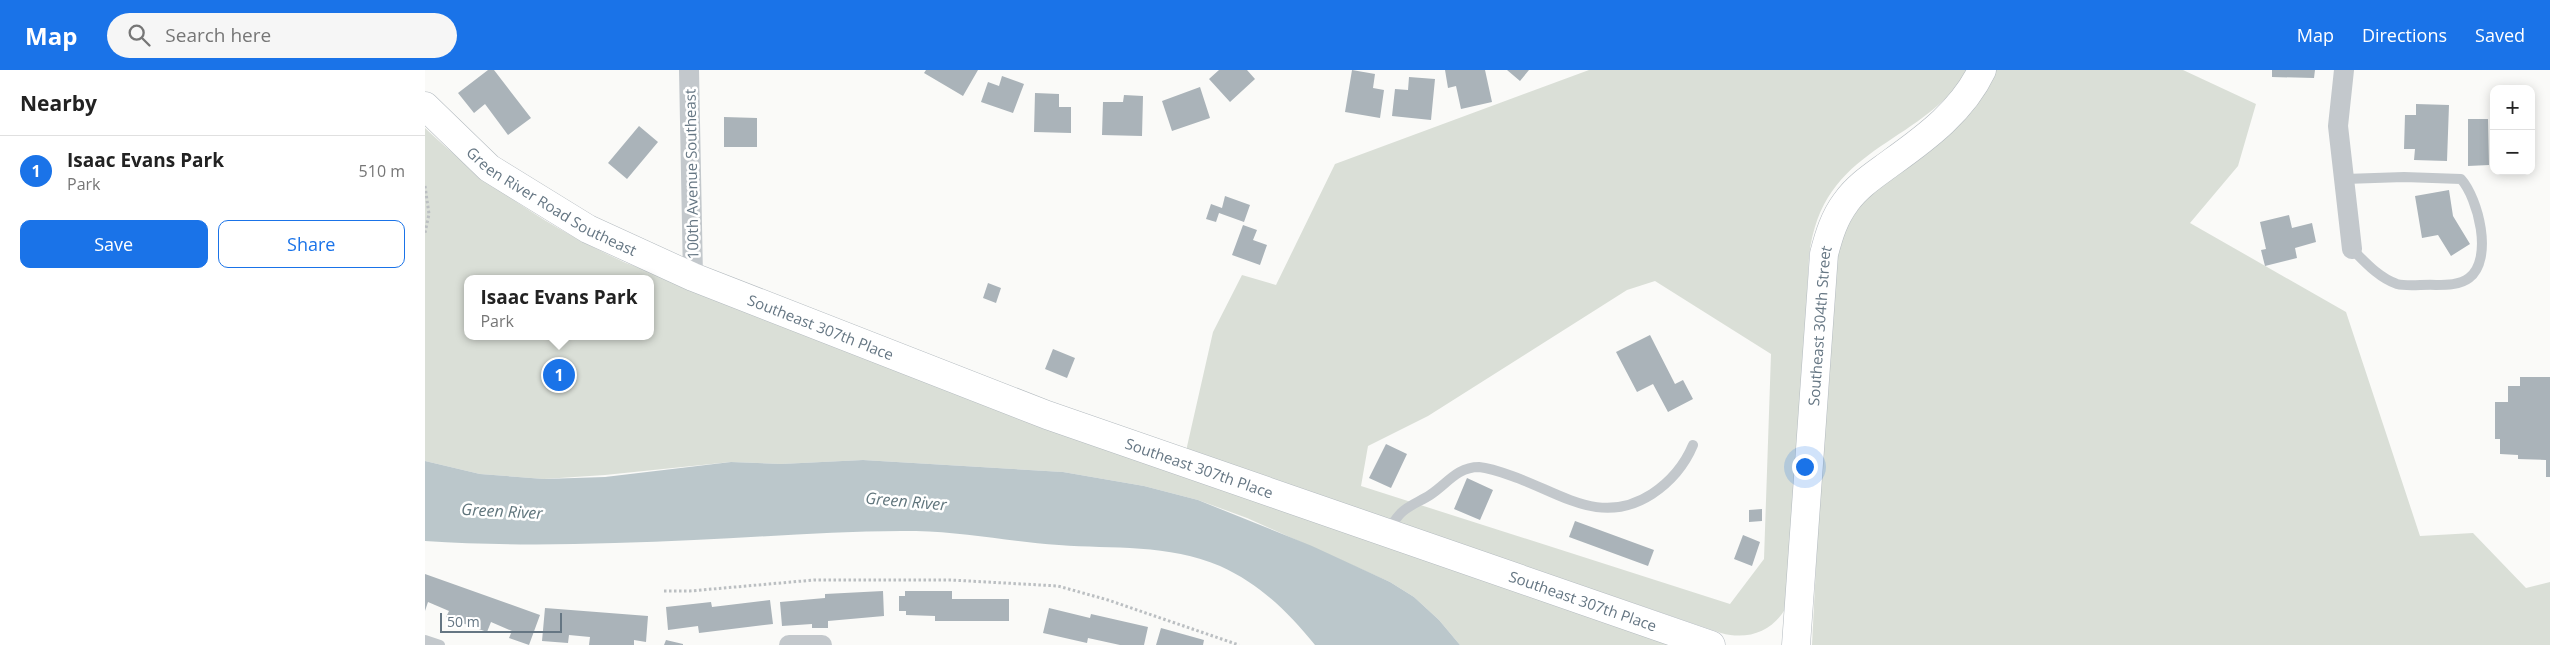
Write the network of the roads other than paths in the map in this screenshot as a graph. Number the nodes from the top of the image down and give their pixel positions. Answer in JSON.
{"nodes":[{"id":1,"x":689,"y":70,"type":"edge"},
{"id":2,"x":1982,"y":70,"type":"edge"},
{"id":3,"x":2343,"y":70,"type":"edge"},
{"id":4,"x":425,"y":106,"type":"edge"},
{"id":5,"x":2345,"y":179,"type":"junction"},
{"id":6,"x":2352,"y":249,"type":"joint"},
{"id":7,"x":693,"y":277,"type":"junction"},
{"id":8,"x":1693,"y":445,"type":"dead end"},
{"id":9,"x":1387,"y":532,"type":"junction"},
{"id":10,"x":425,"y":640,"type":"edge"},
{"id":11,"x":440,"y":645,"type":"edge"},
{"id":12,"x":789,"y":645,"type":"edge"},
{"id":13,"x":822,"y":645,"type":"edge"},
{"id":14,"x":1711,"y":645,"type":"edge"},
{"id":15,"x":1796,"y":645,"type":"edge"}],
"edges":[{"from":1,"to":7,"type":"street","name":"100th Avenue Southeast"},
{"from":2,"to":15,"type":"street","name":"Southeast 304th Street"},
{"from":3,"to":5,"type":"street"},
{"from":4,"to":7,"type":"street","name":"Green River Road Southeast"},
{"from":5,"to":6,"type":"street"},
{"from":5,"to":6,"type":"lane"},
{"from":7,"to":9,"type":"street","name":"Southeast 307th Place"},
{"from":8,"to":9,"type":"lane"},
{"from":9,"to":14,"type":"street","name":"Southeast 307th Place"},
{"from":10,"to":11,"type":"lane"},
{"from":12,"to":13,"type":"street"}]}
